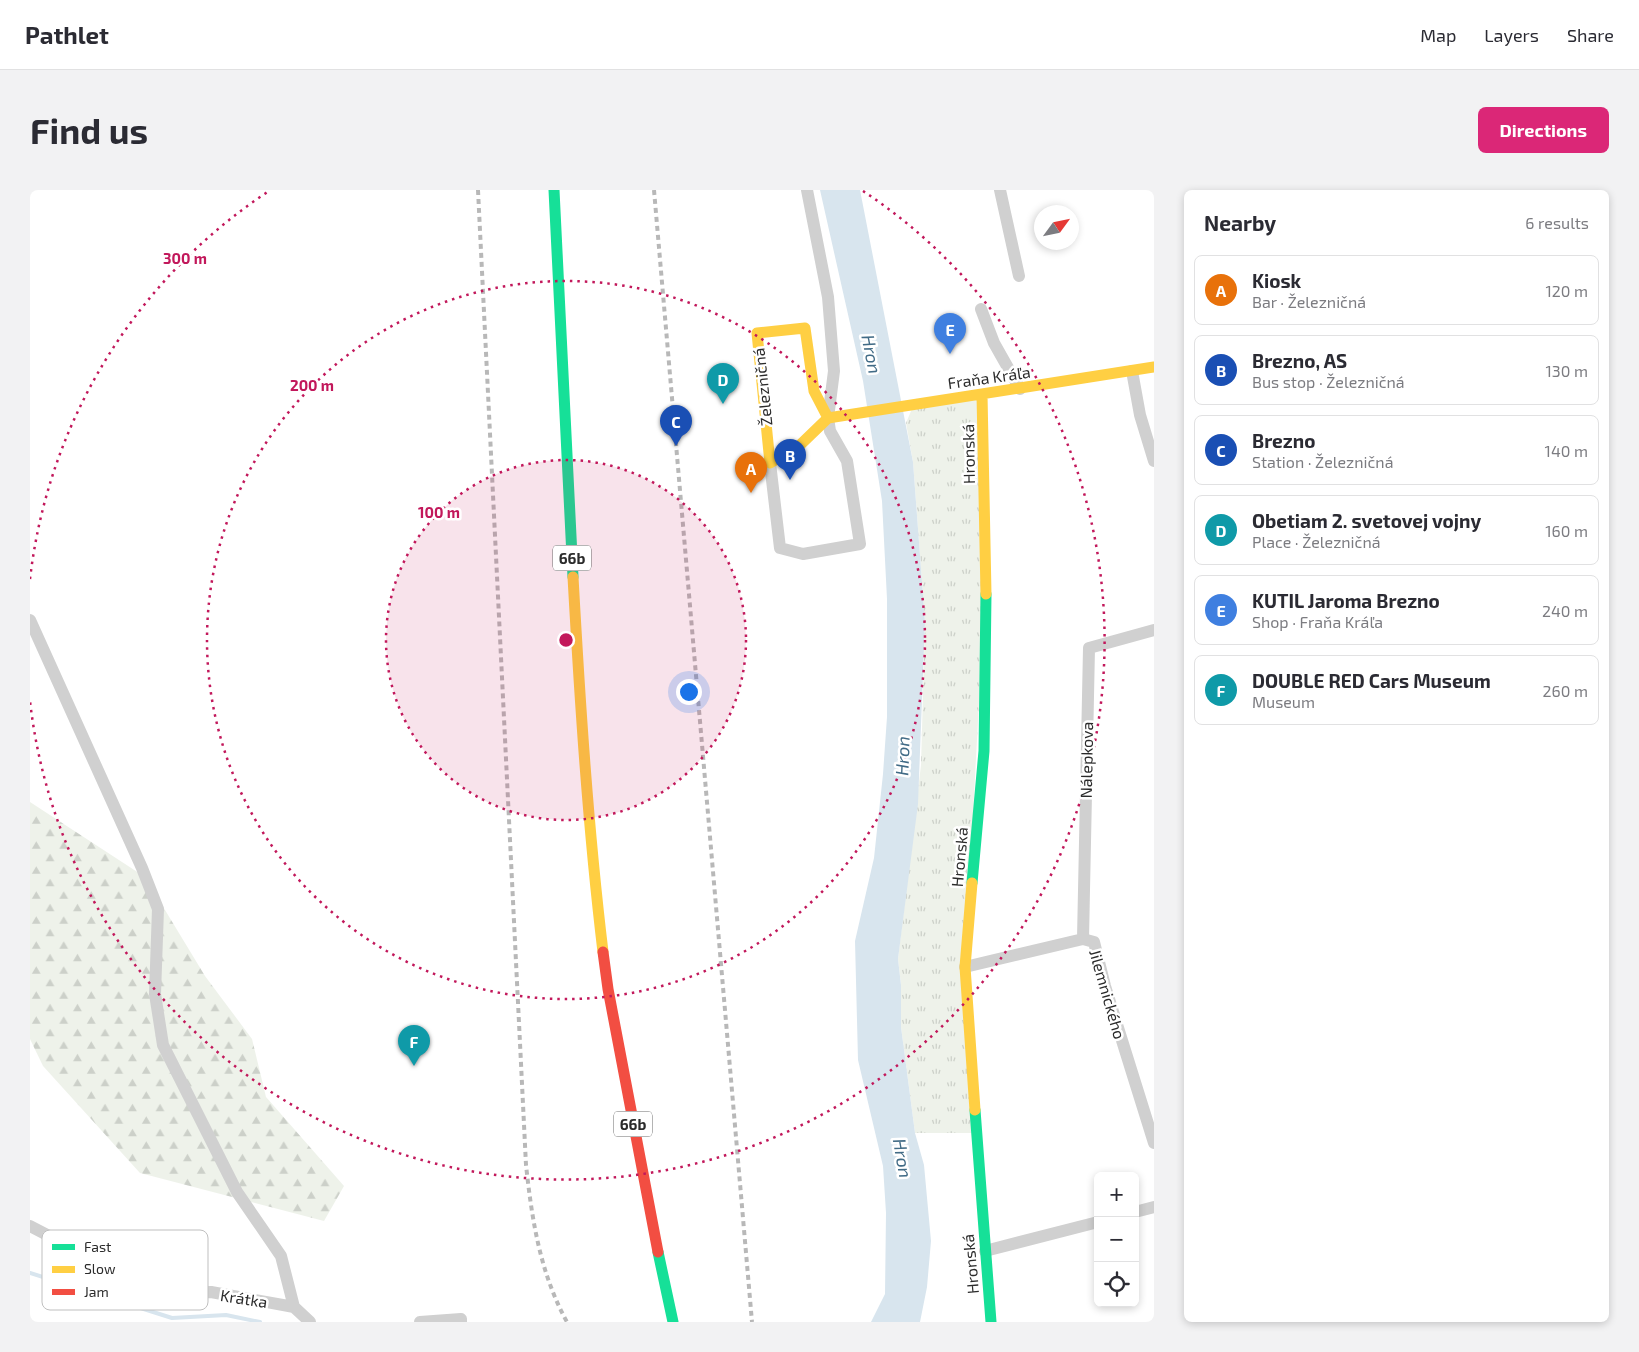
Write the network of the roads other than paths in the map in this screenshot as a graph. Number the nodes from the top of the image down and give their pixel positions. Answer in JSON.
{"nodes":[{"id":1,"x":554,"y":190,"type":"edge"},
{"id":2,"x":807,"y":190,"type":"edge"},
{"id":3,"x":1000,"y":190,"type":"edge"},
{"id":4,"x":1019,"y":276,"type":"dead end"},
{"id":5,"x":981,"y":309,"type":"dead end"},
{"id":6,"x":1154,"y":367,"type":"edge"},
{"id":7,"x":1132,"y":371,"type":"junction"},
{"id":8,"x":1020,"y":389,"type":"junction"},
{"id":9,"x":982,"y":394,"type":"junction"},
{"id":10,"x":828,"y":418,"type":"junction"},
{"id":11,"x":1154,"y":461,"type":"edge"},
{"id":12,"x":770,"y":463,"type":"junction"},
{"id":13,"x":30,"y":620,"type":"edge"},
{"id":14,"x":1154,"y":630,"type":"edge"},
{"id":15,"x":1083,"y":939,"type":"junction"},
{"id":16,"x":965,"y":967,"type":"junction"},
{"id":17,"x":1154,"y":1142,"type":"edge"},
{"id":18,"x":1154,"y":1207,"type":"edge"},
{"id":19,"x":1139,"y":1211,"type":"edge"},
{"id":20,"x":1094,"y":1223,"type":"edge"},
{"id":21,"x":30,"y":1226,"type":"edge"},
{"id":22,"x":42,"y":1232,"type":"edge"},
{"id":23,"x":985,"y":1251,"type":"junction"},
{"id":24,"x":208,"y":1292,"type":"edge"},
{"id":25,"x":294,"y":1307,"type":"junction"},
{"id":26,"x":310,"y":1322,"type":"edge"},
{"id":27,"x":420,"y":1322,"type":"edge"},
{"id":28,"x":461,"y":1322,"type":"edge"},
{"id":29,"x":673,"y":1322,"type":"edge"},
{"id":30,"x":991,"y":1322,"type":"edge"}],
"edges":[{"from":1,"to":29,"type":"street","number":"66b"},
{"from":2,"to":10,"type":"street"},
{"from":3,"to":4,"type":"street"},
{"from":5,"to":8,"type":"street"},
{"from":6,"to":7,"type":"street","name":"Fraňa Kráľa"},
{"from":7,"to":8,"type":"street","name":"Fraňa Kráľa"},
{"from":7,"to":11,"type":"street"},
{"from":8,"to":9,"type":"street","name":"Fraňa Kráľa"},
{"from":9,"to":10,"type":"street","name":"Fraňa Kráľa"},
{"from":9,"to":16,"type":"street","name":"Hronská"},
{"from":10,"to":12,"type":"street"},
{"from":10,"to":12,"type":"street","name":"Železničná"},
{"from":10,"to":12,"type":"street","name":"Železničná"},
{"from":13,"to":25,"type":"street"},
{"from":14,"to":15,"type":"street","name":"Nálepkova"},
{"from":15,"to":16,"type":"street","name":"Jilemnického"},
{"from":15,"to":17,"type":"street","name":"Jilemnického"},
{"from":16,"to":23,"type":"street","name":"Hronská"},
{"from":18,"to":19,"type":"street"},
{"from":20,"to":23,"type":"street"},
{"from":21,"to":22,"type":"street","name":"Krátka"},
{"from":23,"to":30,"type":"street","name":"Hronská"},
{"from":24,"to":25,"type":"street","name":"Krátka"},
{"from":25,"to":26,"type":"street"},
{"from":27,"to":28,"type":"street"}]}
